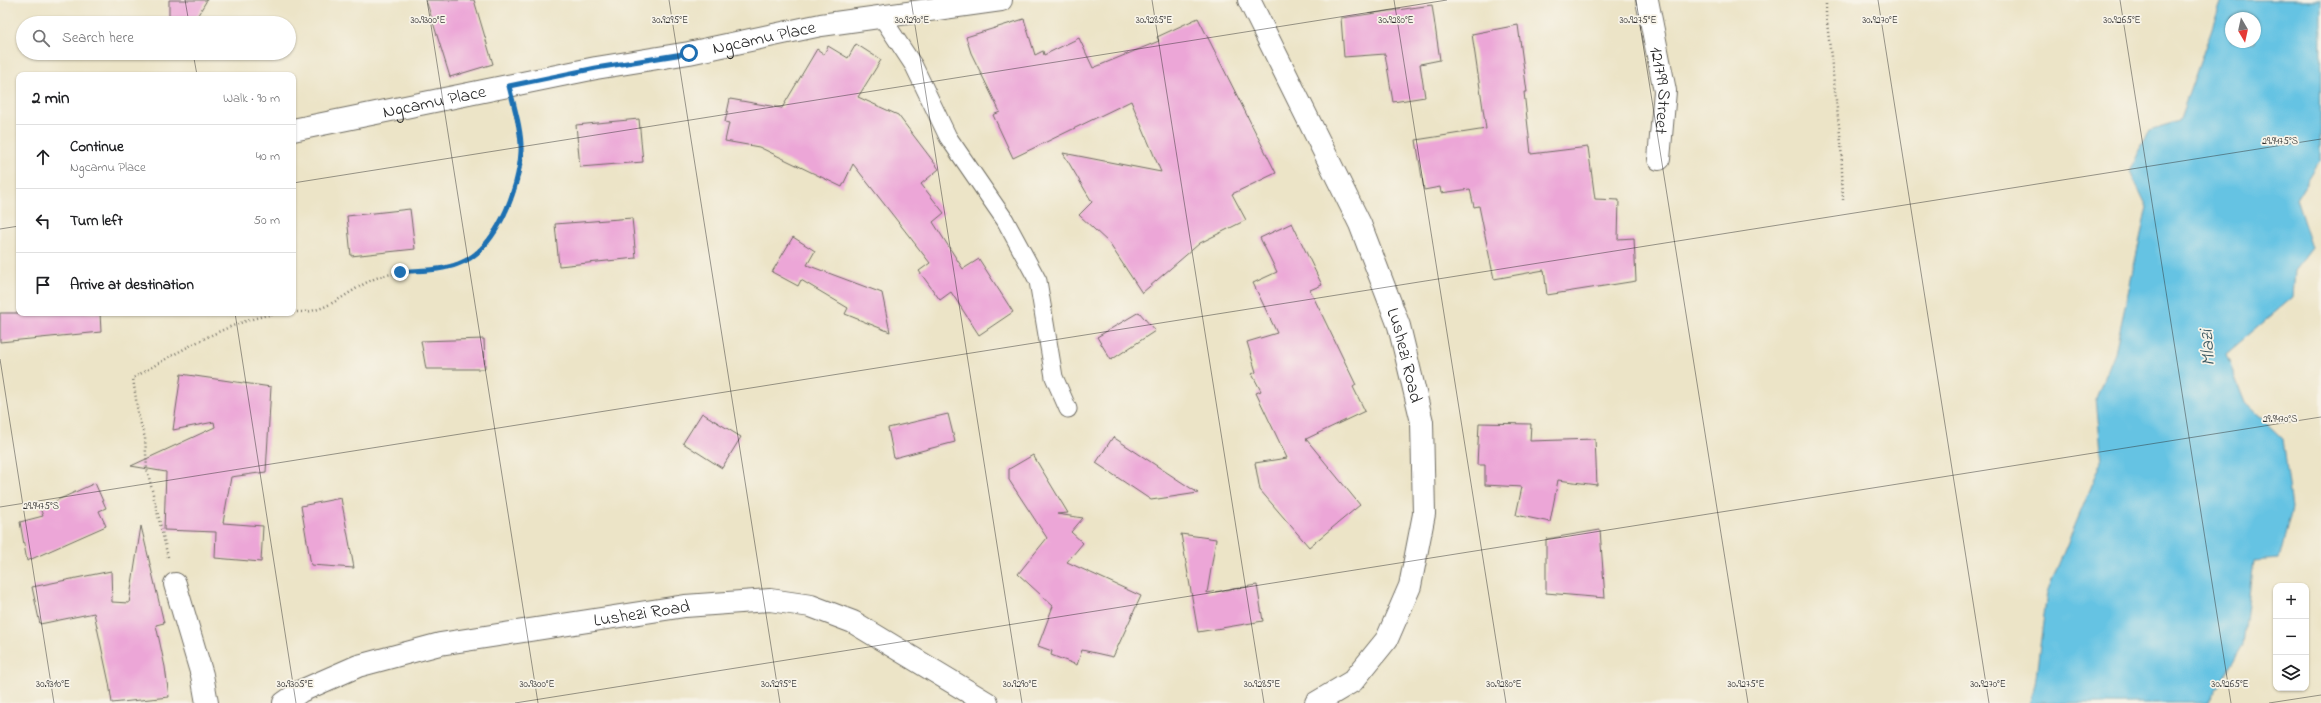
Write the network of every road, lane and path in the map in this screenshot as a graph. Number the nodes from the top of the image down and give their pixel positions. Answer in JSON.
{"nodes":[{"id":1,"x":1001,"y":0,"type":"edge"},
{"id":2,"x":1249,"y":0,"type":"edge"},
{"id":3,"x":1648,"y":0,"type":"edge"},
{"id":4,"x":1826,"y":0,"type":"edge"},
{"id":5,"x":881,"y":16,"type":"junction"},
{"id":6,"x":509,"y":86,"type":"junction"},
{"id":7,"x":296,"y":129,"type":"edge"},
{"id":8,"x":1659,"y":159,"type":"dead end"},
{"id":9,"x":1843,"y":200,"type":"dead end"},
{"id":10,"x":296,"y":312,"type":"edge"},
{"id":11,"x":271,"y":316,"type":"edge"},
{"id":12,"x":1068,"y":409,"type":"dead end"},
{"id":13,"x":175,"y":584,"type":"joint"},
{"id":14,"x":207,"y":703,"type":"edge"},
{"id":15,"x":284,"y":703,"type":"edge"},
{"id":16,"x":987,"y":703,"type":"edge"},
{"id":17,"x":1316,"y":703,"type":"edge"}],
"edges":[{"from":1,"to":5,"type":"street","name":"Ngcamu Place"},
{"from":2,"to":17,"type":"street","name":"Lushezi Road"},
{"from":3,"to":8,"type":"street","name":"121799 Street"},
{"from":4,"to":9,"type":"path"},
{"from":5,"to":6,"type":"street","name":"Ngcamu Place"},
{"from":5,"to":12,"type":"lane"},
{"from":6,"to":7,"type":"street","name":"Ngcamu Place"},
{"from":6,"to":10,"type":"path"},
{"from":11,"to":13,"type":"path"},
{"from":13,"to":14,"type":"street"},
{"from":15,"to":16,"type":"street","name":"Lushezi Road"}]}
